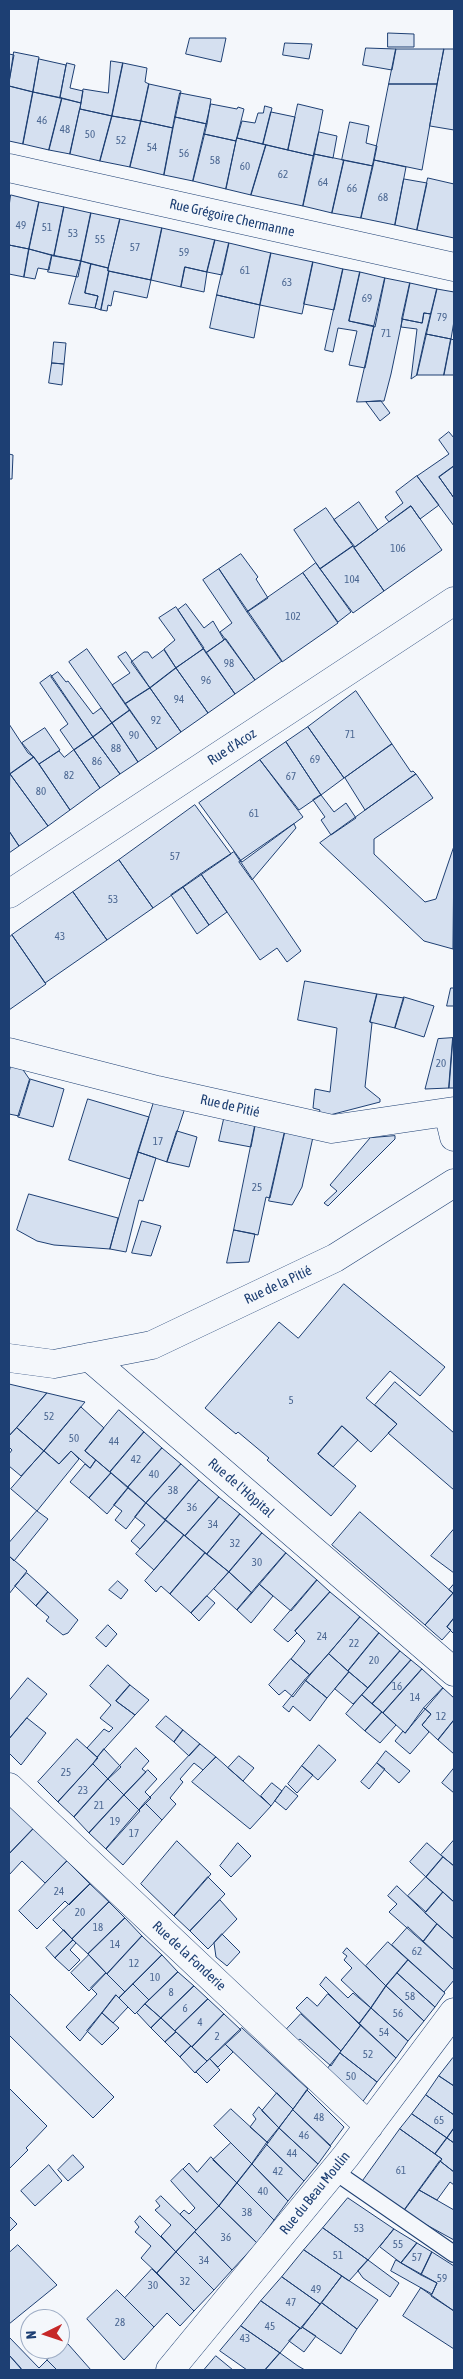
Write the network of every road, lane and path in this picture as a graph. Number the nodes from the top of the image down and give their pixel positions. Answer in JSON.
{"nodes":[{"id":1,"x":9,"y":168,"type":"edge"},
{"id":2,"x":454,"y":267,"type":"edge"},
{"id":3,"x":454,"y":600,"type":"edge"},
{"id":4,"x":9,"y":894,"type":"edge"},
{"id":5,"x":9,"y":1052,"type":"edge"},
{"id":6,"x":452,"y":1120,"type":"edge"},
{"id":7,"x":454,"y":1183,"type":"edge"},
{"id":8,"x":89,"y":1357,"type":"junction"},
{"id":9,"x":9,"y":1358,"type":"edge"},
{"id":10,"x":454,"y":1672,"type":"edge"},
{"id":11,"x":9,"y":1787,"type":"edge"},
{"id":12,"x":454,"y":2012,"type":"edge"},
{"id":13,"x":369,"y":2126,"type":"junction"},
{"id":14,"x":334,"y":2171,"type":"junction"},
{"id":15,"x":454,"y":2254,"type":"edge"},
{"id":16,"x":170,"y":2370,"type":"edge"}],
"edges":[{"from":1,"to":2,"type":"street","name":"Rue Grégoire Chermanne"},
{"from":3,"to":4,"type":"street","name":"Rue d'Acoz"},
{"from":5,"to":6,"type":"street","name":"Rue de Pitié"},
{"from":7,"to":8,"type":"street","name":"Rue de la Pitié"},
{"from":8,"to":9,"type":"street"},
{"from":8,"to":10,"type":"street","name":"Rue de l'Hôpital"},
{"from":11,"to":13,"type":"street","name":"Rue de la Fonderie"},
{"from":12,"to":13,"type":"street","name":"Rue du Beau Moulin"},
{"from":13,"to":14,"type":"street","name":"Rue du Beau Moulin"},
{"from":14,"to":15,"type":"lane"},
{"from":14,"to":16,"type":"street","name":"Rue du Beau Moulin"}]}
